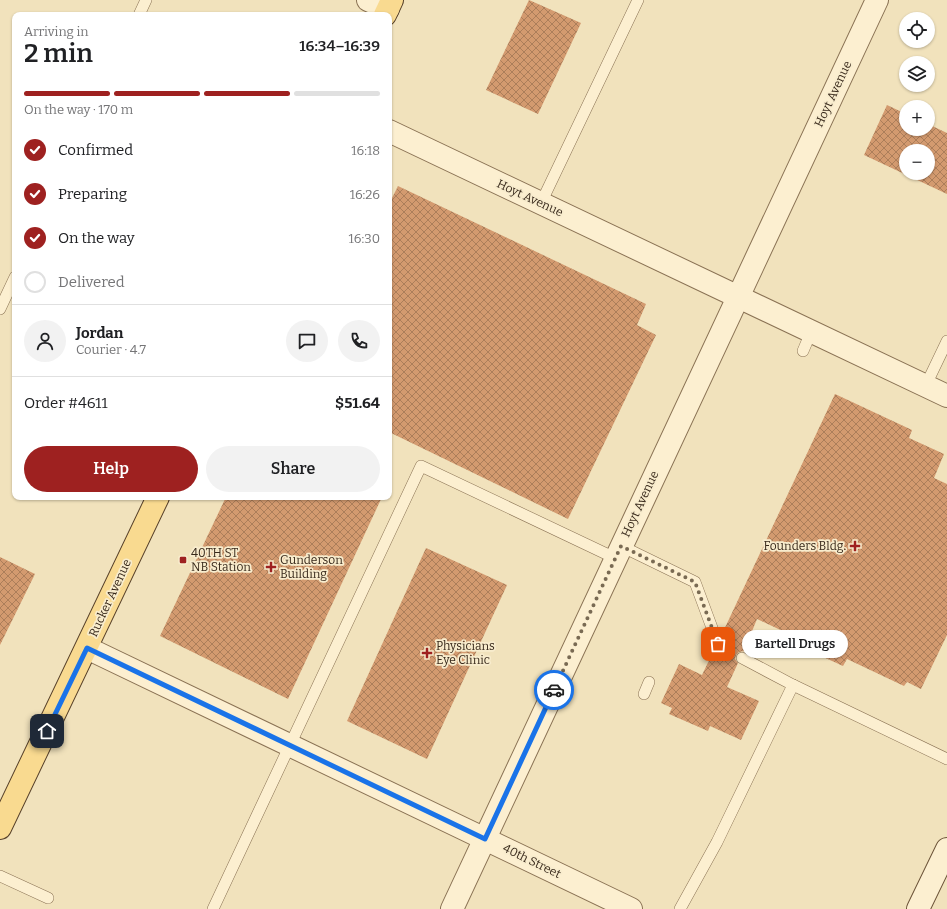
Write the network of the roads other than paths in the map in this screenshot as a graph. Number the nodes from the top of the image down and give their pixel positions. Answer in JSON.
{"nodes":[{"id":1,"x":146,"y":0,"type":"edge"},
{"id":2,"x":368,"y":0,"type":"edge"},
{"id":3,"x":638,"y":0,"type":"edge"},
{"id":4,"x":877,"y":0,"type":"edge"},
{"id":5,"x":388,"y":8,"type":"edge"},
{"id":6,"x":140,"y":12,"type":"edge"},
{"id":7,"x":392,"y":132,"type":"edge"},
{"id":8,"x":541,"y":204,"type":"junction"},
{"id":9,"x":12,"y":283,"type":"edge"},
{"id":10,"x":737,"y":296,"type":"junction"},
{"id":11,"x":0,"y":309,"type":"edge"},
{"id":12,"x":947,"y":341,"type":"edge"},
{"id":13,"x":925,"y":387,"type":"junction"},
{"id":14,"x":947,"y":396,"type":"edge"},
{"id":15,"x":157,"y":500,"type":"edge"},
{"id":16,"x":618,"y":552,"type":"junction"},
{"id":17,"x":718,"y":644,"type":"dead end"},
{"id":18,"x":87,"y":648,"type":"junction"},
{"id":19,"x":742,"y":658,"type":"dead end"},
{"id":20,"x":649,"y":682,"type":"dead end"},
{"id":21,"x":793,"y":685,"type":"junction"},
{"id":22,"x":644,"y":694,"type":"dead end"},
{"id":23,"x":290,"y":745,"type":"junction"},
{"id":24,"x":947,"y":759,"type":"edge"},
{"id":25,"x":0,"y":828,"type":"edge"},
{"id":26,"x":485,"y":839,"type":"junction"},
{"id":27,"x":947,"y":849,"type":"edge"},
{"id":28,"x":0,"y":876,"type":"edge"},
{"id":29,"x":48,"y":898,"type":"dead end"},
{"id":30,"x":622,"y":907,"type":"edge"},
{"id":31,"x":213,"y":909,"type":"edge"},
{"id":32,"x":452,"y":909,"type":"edge"},
{"id":33,"x":680,"y":909,"type":"edge"},
{"id":34,"x":918,"y":909,"type":"edge"}],
"edges":[{"from":1,"to":6,"type":"lane"},
{"from":2,"to":5,"type":"street"},
{"from":3,"to":8,"type":"lane"},
{"from":4,"to":10,"type":"street","name":"Hoyt Avenue"},
{"from":7,"to":8,"type":"street","name":"Hoyt Avenue"},
{"from":8,"to":10,"type":"street","name":"Hoyt Avenue"},
{"from":9,"to":11,"type":"lane"},
{"from":10,"to":13,"type":"street","name":"Hoyt Avenue"},
{"from":10,"to":16,"type":"street","name":"Hoyt Avenue"},
{"from":12,"to":13,"type":"lane"},
{"from":13,"to":14,"type":"street","name":"Hoyt Avenue"},
{"from":15,"to":18,"type":"main road","name":"Rucker Avenue"},
{"from":16,"to":17,"type":"lane"},
{"from":16,"to":23,"type":"lane"},
{"from":16,"to":26,"type":"street","name":"Hoyt Avenue"},
{"from":18,"to":23,"type":"street","name":"40th Street"},
{"from":18,"to":25,"type":"main road","name":"Rucker Avenue"},
{"from":19,"to":21,"type":"lane"},
{"from":20,"to":22,"type":"lane"},
{"from":21,"to":24,"type":"lane"},
{"from":21,"to":33,"type":"lane"},
{"from":23,"to":26,"type":"street","name":"40th Street"},
{"from":23,"to":31,"type":"lane"},
{"from":26,"to":30,"type":"street","name":"40th Street"},
{"from":26,"to":32,"type":"street","name":"Hoyt Avenue"},
{"from":27,"to":34,"type":"street"},
{"from":28,"to":29,"type":"lane"}]}
